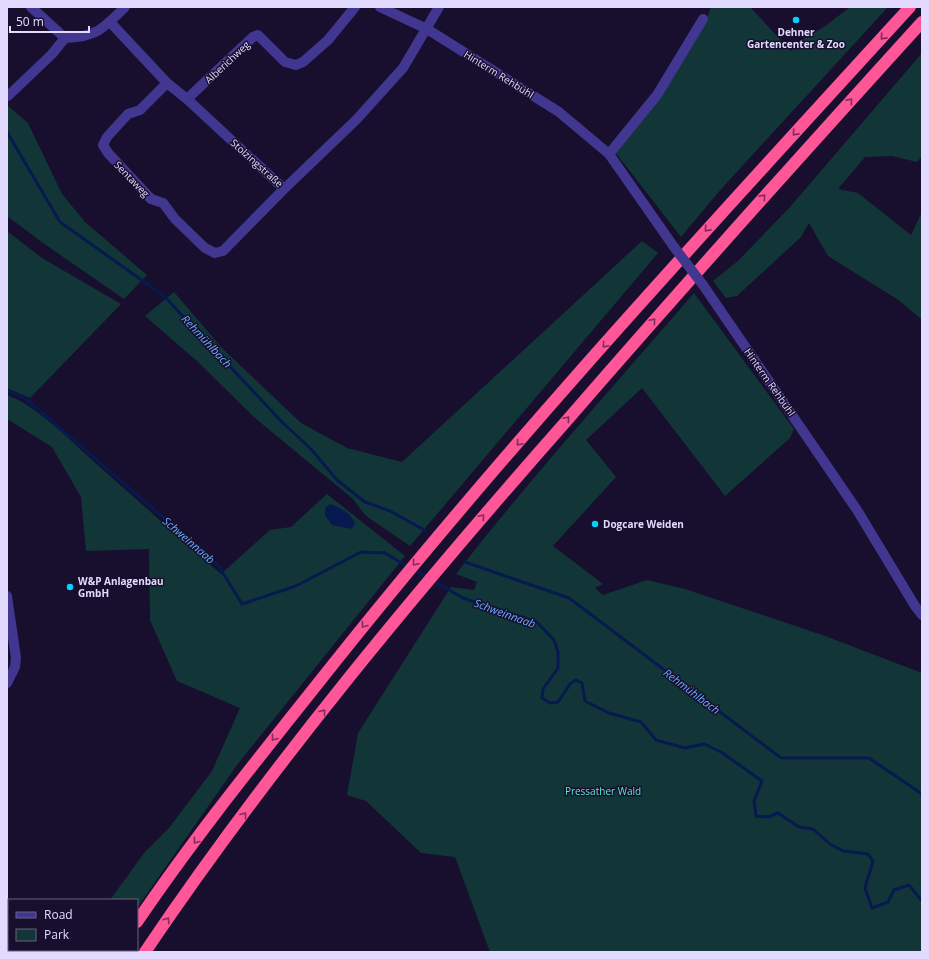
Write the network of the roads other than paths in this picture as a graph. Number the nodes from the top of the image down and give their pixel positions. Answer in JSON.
{"nodes":[{"id":1,"x":31,"y":7,"type":"edge"},
{"id":2,"x":125,"y":7,"type":"edge"},
{"id":3,"x":355,"y":7,"type":"edge"},
{"id":4,"x":380,"y":7,"type":"edge"},
{"id":5,"x":438,"y":7,"type":"edge"},
{"id":6,"x":910,"y":8,"type":"edge"},
{"id":7,"x":702,"y":19,"type":"dead end"},
{"id":8,"x":110,"y":22,"type":"junction"},
{"id":9,"x":922,"y":22,"type":"edge"},
{"id":10,"x":427,"y":29,"type":"junction"},
{"id":11,"x":65,"y":38,"type":"junction"},
{"id":12,"x":167,"y":83,"type":"junction"},
{"id":13,"x":8,"y":96,"type":"edge"},
{"id":14,"x":187,"y":99,"type":"junction"},
{"id":15,"x":609,"y":154,"type":"junction"},
{"id":16,"x":284,"y":189,"type":"junction"},
{"id":17,"x":7,"y":596,"type":"edge"},
{"id":18,"x":922,"y":615,"type":"edge"},
{"id":19,"x":7,"y":683,"type":"edge"},
{"id":20,"x":138,"y":920,"type":"edge"},
{"id":21,"x":145,"y":952,"type":"edge"}],
"edges":[{"from":1,"to":11,"type":"street"},
{"from":2,"to":8,"type":"street"},
{"from":3,"to":14,"type":"street","name":"Alberichweg"},
{"from":4,"to":10,"type":"street","name":"Hinterm Rehbühl"},
{"from":5,"to":10,"type":"street","name":"Stolzingstraße"},
{"from":6,"to":20,"type":"highway","one_way":true},
{"from":7,"to":15,"type":"street"},
{"from":8,"to":11,"type":"street"},
{"from":8,"to":12,"type":"street","name":"Stolzingstraße"},
{"from":21,"to":9,"type":"highway","one_way":true},
{"from":10,"to":15,"type":"street","name":"Hinterm Rehbühl"},
{"from":10,"to":16,"type":"street","name":"Stolzingstraße"},
{"from":11,"to":13,"type":"street"},
{"from":12,"to":14,"type":"street","name":"Stolzingstraße"},
{"from":12,"to":16,"type":"street","name":"Sentaweg"},
{"from":14,"to":16,"type":"street","name":"Stolzingstraße"},
{"from":15,"to":18,"type":"street","name":"Hinterm Rehbühl","bridge":true},
{"from":17,"to":19,"type":"street"}]}
